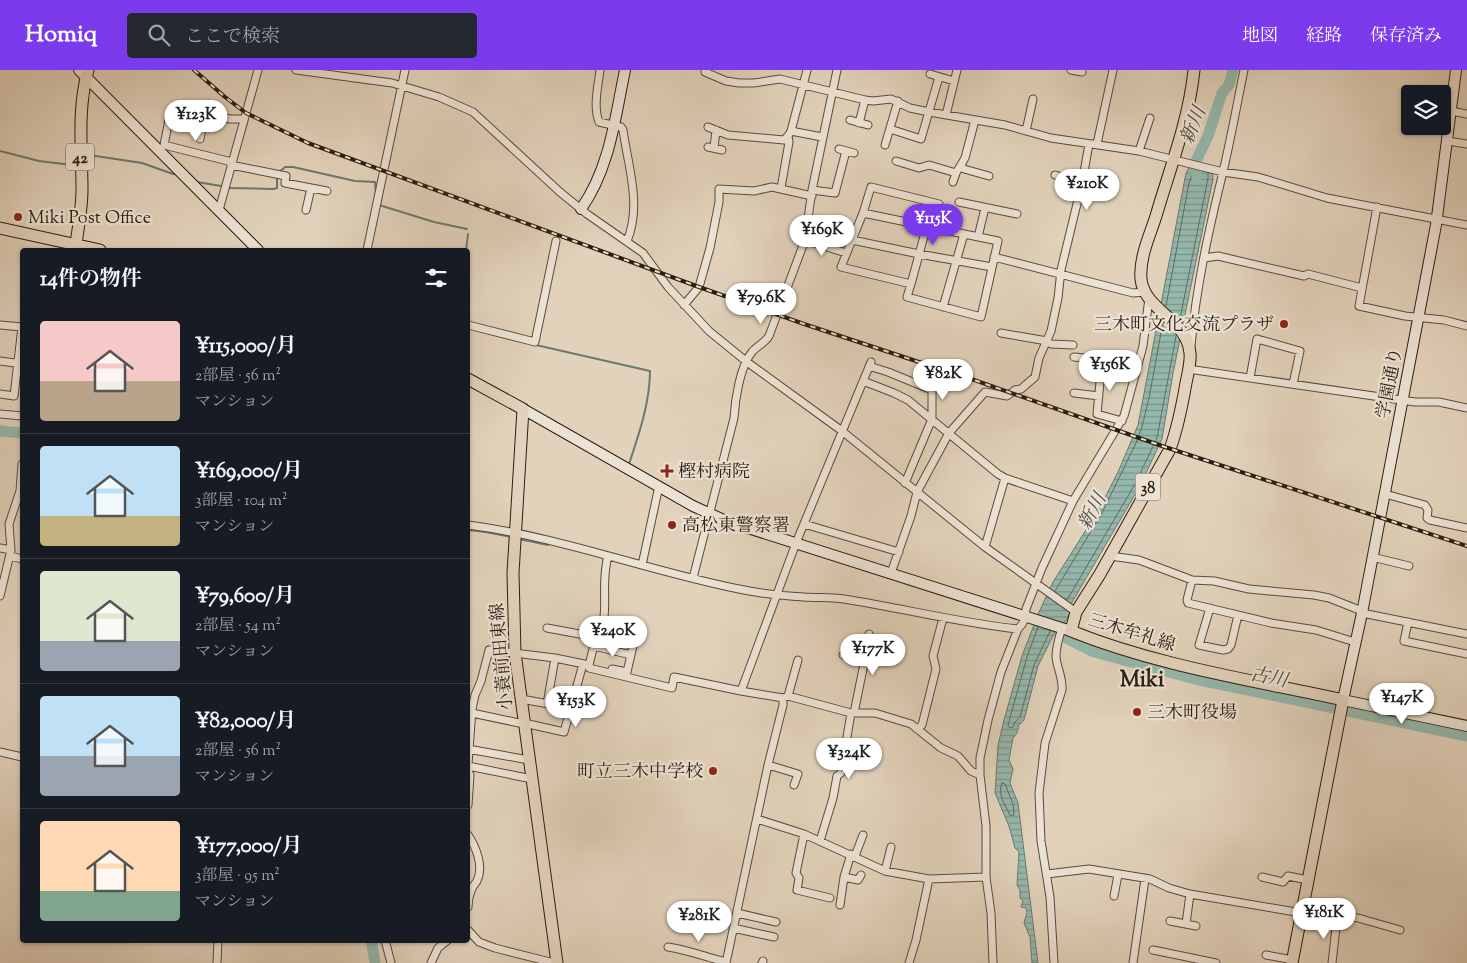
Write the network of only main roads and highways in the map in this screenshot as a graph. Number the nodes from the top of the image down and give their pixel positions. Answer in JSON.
{"nodes":[{"id":1,"x":1194,"y":70,"type":"edge"},
{"id":2,"x":85,"y":72,"type":"edge"},
{"id":3,"x":0,"y":228,"type":"edge"},
{"id":4,"x":76,"y":245,"type":"junction"},
{"id":5,"x":63,"y":246,"type":"edge"},
{"id":6,"x":90,"y":248,"type":"edge"},
{"id":7,"x":470,"y":380,"type":"edge"},
{"id":8,"x":1292,"y":961,"type":"edge"},
{"id":9,"x":556,"y":963,"type":"edge"}],
"edges":[{"from":1,"to":8,"type":"main road","name":"三木牟礼線","number":"38"},
{"from":2,"to":4,"type":"main road","number":"42"},
{"from":3,"to":5,"type":"main road"},
{"from":4,"to":5,"type":"main road"},
{"from":4,"to":6,"type":"main road"},
{"from":7,"to":9,"type":"main road","name":"小蓑前田東線"}]}
